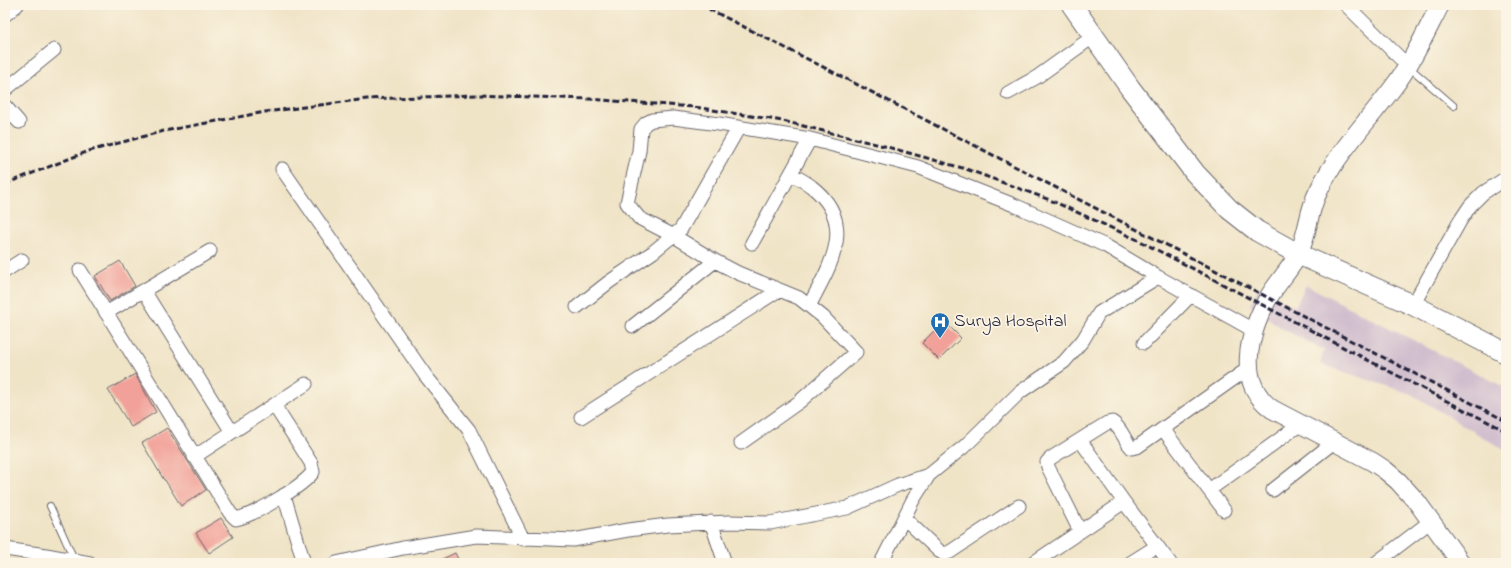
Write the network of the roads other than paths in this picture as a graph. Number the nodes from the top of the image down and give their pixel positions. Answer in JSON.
{"nodes":[{"id":1,"x":17,"y":5,"type":"edge"},
{"id":2,"x":1346,"y":5,"type":"edge"},
{"id":3,"x":1074,"y":6,"type":"edge"},
{"id":4,"x":1436,"y":7,"type":"edge"},
{"id":5,"x":5,"y":15,"type":"edge"},
{"id":6,"x":1094,"y":36,"type":"junction"},
{"id":7,"x":54,"y":50,"type":"dead end"},
{"id":8,"x":1408,"y":66,"type":"junction"},
{"id":9,"x":5,"y":90,"type":"edge"},
{"id":10,"x":1008,"y":93,"type":"dead end"},
{"id":11,"x":5,"y":106,"type":"edge"},
{"id":12,"x":1454,"y":106,"type":"dead end"},
{"id":13,"x":19,"y":122,"type":"dead end"},
{"id":14,"x":739,"y":127,"type":"junction"},
{"id":15,"x":810,"y":140,"type":"junction"},
{"id":16,"x":282,"y":169,"type":"dead end"},
{"id":17,"x":791,"y":174,"type":"junction"},
{"id":18,"x":1506,"y":178,"type":"edge"},
{"id":19,"x":674,"y":236,"type":"junction"},
{"id":20,"x":752,"y":243,"type":"dead end"},
{"id":21,"x":210,"y":251,"type":"dead end"},
{"id":22,"x":1298,"y":254,"type":"junction"},
{"id":23,"x":22,"y":260,"type":"dead end"},
{"id":24,"x":715,"y":261,"type":"junction"},
{"id":25,"x":80,"y":270,"type":"dead end"},
{"id":26,"x":5,"y":271,"type":"edge"},
{"id":27,"x":1158,"y":277,"type":"junction"},
{"id":28,"x":779,"y":290,"type":"junction"},
{"id":29,"x":144,"y":291,"type":"junction"},
{"id":30,"x":1191,"y":295,"type":"junction"},
{"id":31,"x":809,"y":306,"type":"junction"},
{"id":32,"x":1413,"y":306,"type":"junction"},
{"id":33,"x":577,"y":307,"type":"dead end"},
{"id":34,"x":106,"y":313,"type":"junction"},
{"id":35,"x":633,"y":326,"type":"dead end"},
{"id":36,"x":1254,"y":330,"type":"junction"},
{"id":37,"x":1144,"y":343,"type":"dead end"},
{"id":38,"x":1506,"y":353,"type":"edge"},
{"id":39,"x":1249,"y":368,"type":"junction"},
{"id":40,"x":306,"y":384,"type":"dead end"},
{"id":41,"x":274,"y":406,"type":"junction"},
{"id":42,"x":581,"y":417,"type":"dead end"},
{"id":43,"x":1300,"y":424,"type":"junction"},
{"id":44,"x":1163,"y":429,"type":"junction"},
{"id":45,"x":232,"y":432,"type":"junction"},
{"id":46,"x":1080,"y":440,"type":"junction"},
{"id":47,"x":1334,"y":442,"type":"junction"},
{"id":48,"x":741,"y":443,"type":"dead end"},
{"id":49,"x":194,"y":457,"type":"junction"},
{"id":50,"x":929,"y":475,"type":"junction"},
{"id":51,"x":1209,"y":490,"type":"junction"},
{"id":52,"x":1273,"y":490,"type":"dead end"},
{"id":53,"x":284,"y":495,"type":"junction"},
{"id":54,"x":1124,"y":502,"type":"junction"},
{"id":55,"x":50,"y":506,"type":"dead end"},
{"id":56,"x":1019,"y":506,"type":"dead end"},
{"id":57,"x":1224,"y":510,"type":"dead end"},
{"id":58,"x":904,"y":518,"type":"junction"},
{"id":59,"x":1431,"y":521,"type":"junction"},
{"id":60,"x":711,"y":522,"type":"junction"},
{"id":61,"x":1080,"y":531,"type":"junction"},
{"id":62,"x":523,"y":539,"type":"junction"},
{"id":63,"x":1157,"y":546,"type":"junction"},
{"id":64,"x":5,"y":550,"type":"edge"},
{"id":65,"x":74,"y":560,"type":"junction"},
{"id":66,"x":90,"y":563,"type":"edge"},
{"id":67,"x":304,"y":563,"type":"edge"},
{"id":68,"x":336,"y":563,"type":"edge"},
{"id":69,"x":725,"y":563,"type":"edge"},
{"id":70,"x":881,"y":563,"type":"edge"},
{"id":71,"x":1033,"y":563,"type":"edge"},
{"id":72,"x":1130,"y":563,"type":"edge"},
{"id":73,"x":1170,"y":563,"type":"edge"},
{"id":74,"x":1376,"y":563,"type":"edge"},
{"id":75,"x":1461,"y":563,"type":"edge"}],
"edges":[{"from":1,"to":5,"type":"street"},
{"from":2,"to":8,"type":"street"},
{"from":3,"to":6,"type":"main road"},
{"from":4,"to":8,"type":"street"},
{"from":6,"to":10,"type":"street"},
{"from":6,"to":22,"type":"main road"},
{"from":7,"to":9,"type":"street"},
{"from":8,"to":12,"type":"lane"},
{"from":8,"to":22,"type":"street"},
{"from":11,"to":13,"type":"street"},
{"from":14,"to":15,"type":"street"},
{"from":14,"to":19,"type":"street"},
{"from":14,"to":19,"type":"street"},
{"from":15,"to":17,"type":"street"},
{"from":15,"to":27,"type":"street"},
{"from":16,"to":62,"type":"street"},
{"from":17,"to":20,"type":"street"},
{"from":17,"to":31,"type":"street"},
{"from":18,"to":32,"type":"street"},
{"from":19,"to":24,"type":"street"},
{"from":19,"to":33,"type":"street"},
{"from":21,"to":29,"type":"street"},
{"from":22,"to":32,"type":"main road"},
{"from":22,"to":36,"type":"street"},
{"from":23,"to":26,"type":"street"},
{"from":24,"to":28,"type":"street"},
{"from":24,"to":35,"type":"street"},
{"from":25,"to":34,"type":"street"},
{"from":27,"to":30,"type":"street"},
{"from":27,"to":50,"type":"street"},
{"from":28,"to":31,"type":"street"},
{"from":28,"to":42,"type":"street"},
{"from":29,"to":34,"type":"street"},
{"from":29,"to":45,"type":"street"},
{"from":30,"to":36,"type":"street"},
{"from":30,"to":37,"type":"street"},
{"from":31,"to":48,"type":"street"},
{"from":32,"to":38,"type":"main road"},
{"from":34,"to":49,"type":"street"},
{"from":36,"to":39,"type":"street"},
{"from":39,"to":43,"type":"street"},
{"from":39,"to":44,"type":"street"},
{"from":40,"to":41,"type":"street"},
{"from":41,"to":45,"type":"street"},
{"from":41,"to":53,"type":"street"},
{"from":43,"to":47,"type":"street"},
{"from":43,"to":51,"type":"street"},
{"from":44,"to":46,"type":"street"},
{"from":44,"to":51,"type":"street"},
{"from":45,"to":49,"type":"street"},
{"from":46,"to":54,"type":"street"},
{"from":46,"to":61,"type":"street"},
{"from":47,"to":52,"type":"street"},
{"from":47,"to":59,"type":"street"},
{"from":49,"to":53,"type":"street"},
{"from":50,"to":58,"type":"street"},
{"from":50,"to":60,"type":"street"},
{"from":51,"to":57,"type":"street"},
{"from":53,"to":67,"type":"street"},
{"from":54,"to":61,"type":"street"},
{"from":54,"to":63,"type":"street"},
{"from":55,"to":65,"type":"lane"},
{"from":56,"to":58,"type":"street"},
{"from":58,"to":70,"type":"street"},
{"from":59,"to":74,"type":"street"},
{"from":59,"to":75,"type":"street"},
{"from":60,"to":62,"type":"street"},
{"from":60,"to":69,"type":"street"},
{"from":61,"to":71,"type":"street"},
{"from":62,"to":68,"type":"street"},
{"from":63,"to":72,"type":"street"},
{"from":63,"to":73,"type":"street"},
{"from":64,"to":65,"type":"street"},
{"from":65,"to":66,"type":"street"}]}
